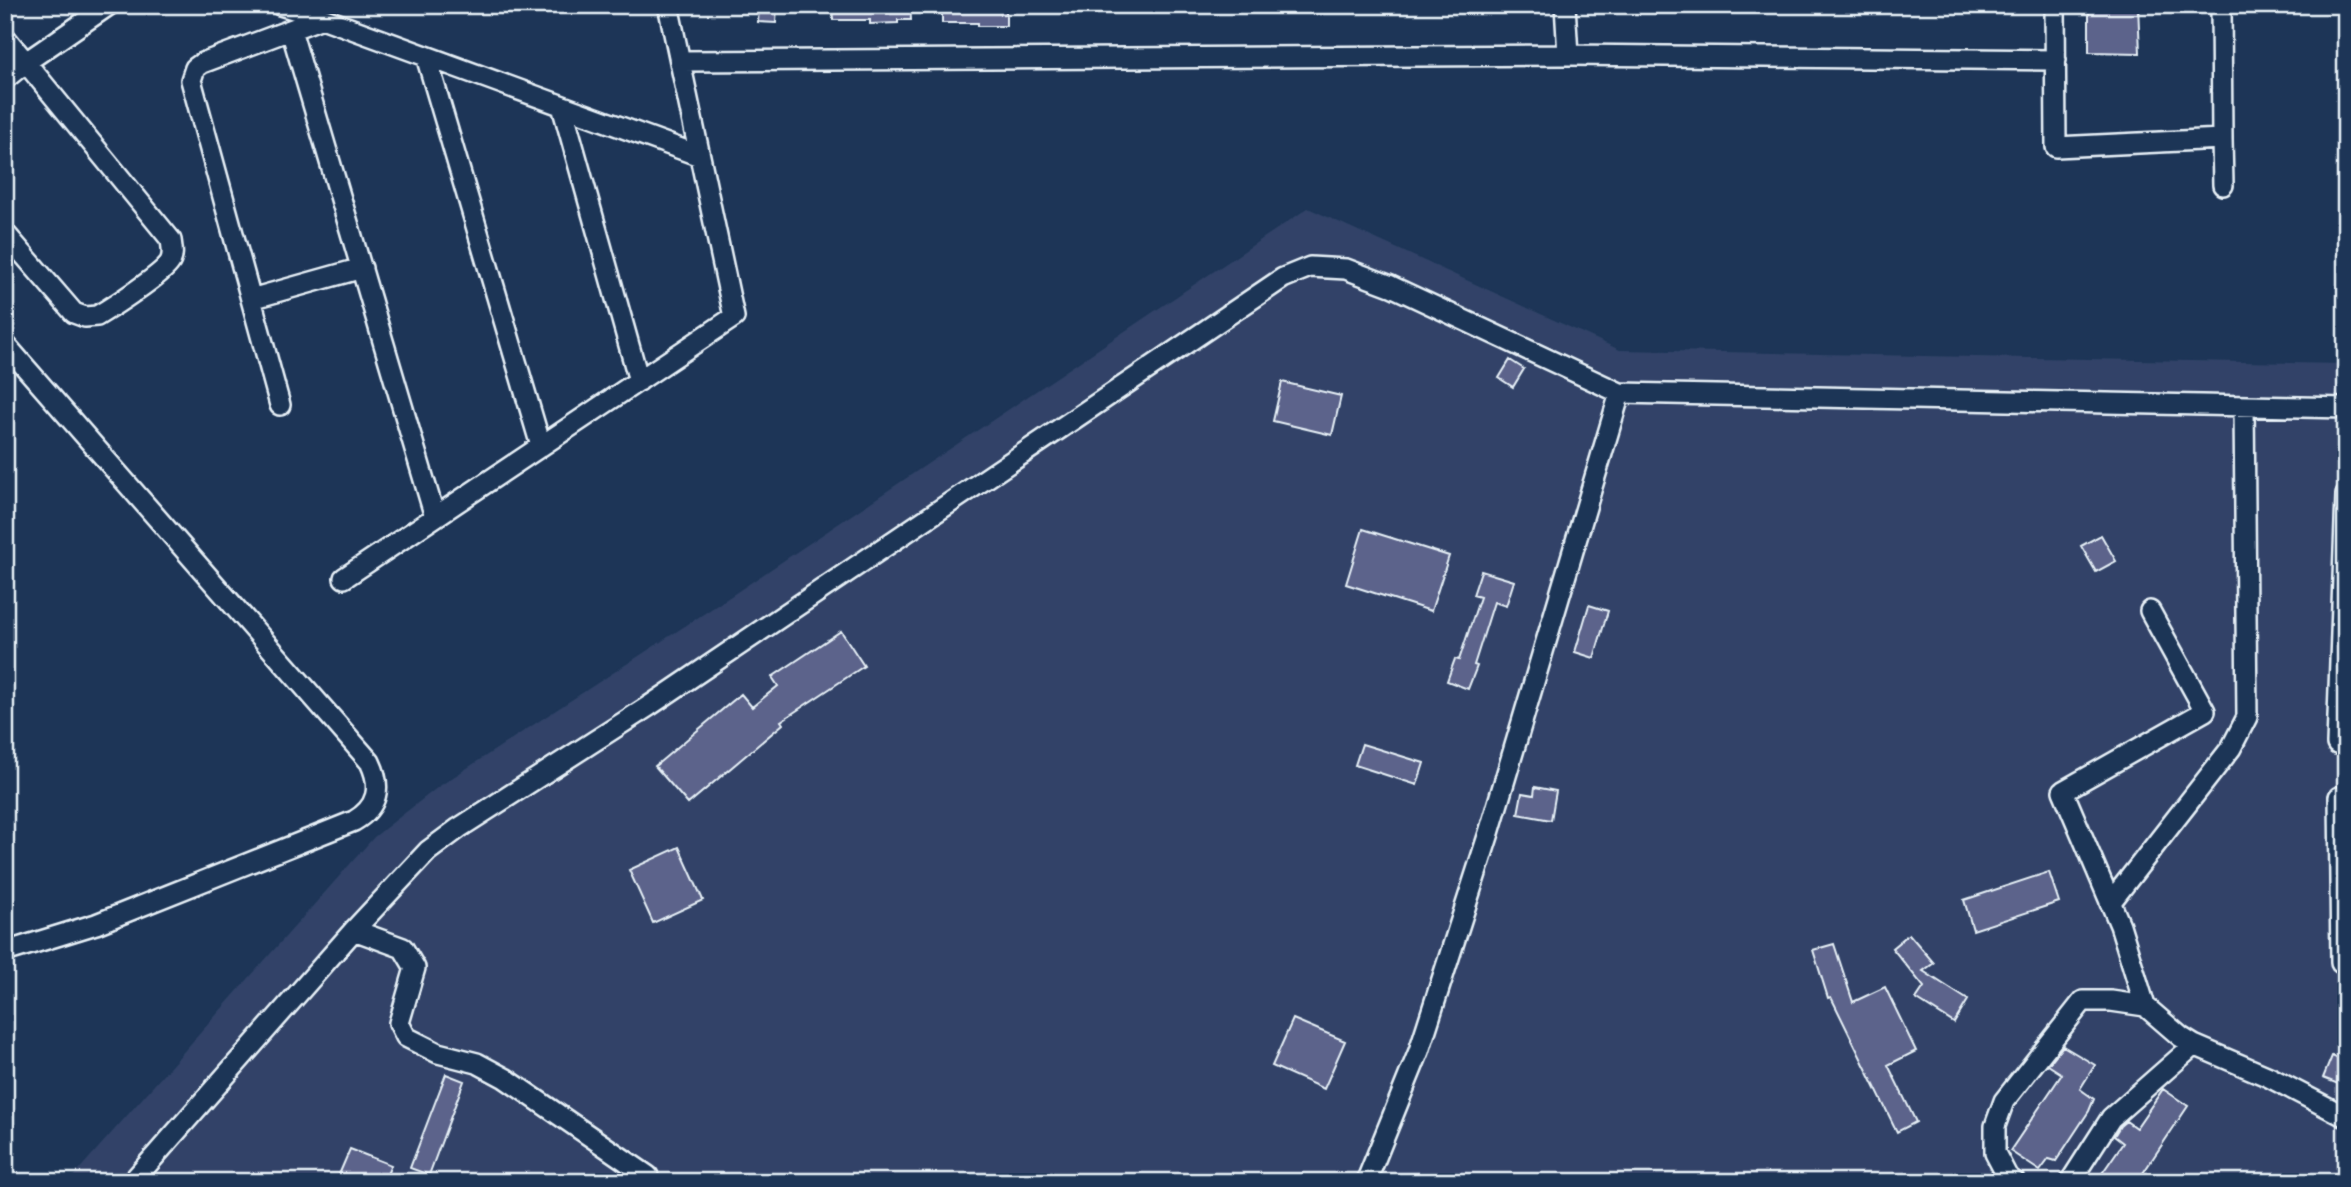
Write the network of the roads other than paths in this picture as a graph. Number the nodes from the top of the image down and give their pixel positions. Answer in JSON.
{"nodes":[{"id":1,"x":109,"y":5,"type":"edge"},
{"id":2,"x":281,"y":5,"type":"edge"},
{"id":3,"x":668,"y":5,"type":"edge"},
{"id":4,"x":1565,"y":5,"type":"edge"},
{"id":5,"x":2055,"y":5,"type":"edge"},
{"id":6,"x":2221,"y":5,"type":"edge"},
{"id":7,"x":322,"y":18,"type":"junction"},
{"id":8,"x":291,"y":30,"type":"junction"},
{"id":9,"x":5,"y":37,"type":"edge"},
{"id":10,"x":1568,"y":55,"type":"junction"},
{"id":11,"x":426,"y":56,"type":"junction"},
{"id":12,"x":2056,"y":60,"type":"junction"},
{"id":13,"x":680,"y":61,"type":"junction"},
{"id":14,"x":26,"y":62,"type":"junction"},
{"id":15,"x":5,"y":79,"type":"edge"},
{"id":16,"x":562,"y":106,"type":"junction"},
{"id":17,"x":2222,"y":139,"type":"junction"},
{"id":18,"x":700,"y":156,"type":"junction"},
{"id":19,"x":2223,"y":185,"type":"dead end"},
{"id":20,"x":5,"y":233,"type":"edge"},
{"id":21,"x":362,"y":268,"type":"junction"},
{"id":22,"x":251,"y":299,"type":"junction"},
{"id":23,"x":5,"y":344,"type":"edge"},
{"id":24,"x":639,"y":381,"type":"junction"},
{"id":25,"x":1620,"y":393,"type":"junction"},
{"id":26,"x":280,"y":405,"type":"dead end"},
{"id":27,"x":2244,"y":405,"type":"junction"},
{"id":28,"x":2346,"y":408,"type":"edge"},
{"id":29,"x":541,"y":446,"type":"junction"},
{"id":30,"x":2346,"y":495,"type":"edge"},
{"id":31,"x":435,"y":517,"type":"junction"},
{"id":32,"x":2346,"y":539,"type":"edge"},
{"id":33,"x":344,"y":578,"type":"dead end"},
{"id":34,"x":2150,"y":611,"type":"dead end"},
{"id":35,"x":2337,"y":744,"type":"dead end"},
{"id":36,"x":2339,"y":797,"type":"dead end"},
{"id":37,"x":2110,"y":902,"type":"junction"},
{"id":38,"x":354,"y":930,"type":"junction"},
{"id":39,"x":5,"y":952,"type":"edge"},
{"id":40,"x":2346,"y":964,"type":"edge"},
{"id":41,"x":2145,"y":1006,"type":"junction"},
{"id":42,"x":2194,"y":1045,"type":"junction"},
{"id":43,"x":2346,"y":1117,"type":"edge"},
{"id":44,"x":648,"y":1176,"type":"dead end"},
{"id":45,"x":132,"y":1182,"type":"edge"},
{"id":46,"x":1366,"y":1182,"type":"edge"},
{"id":47,"x":2015,"y":1182,"type":"edge"},
{"id":48,"x":2070,"y":1182,"type":"edge"}],
"edges":[{"from":1,"to":14,"type":"street"},
{"from":2,"to":7,"type":"street"},
{"from":3,"to":13,"type":"street"},
{"from":4,"to":10,"type":"street"},
{"from":5,"to":12,"type":"street"},
{"from":6,"to":17,"type":"street"},
{"from":7,"to":8,"type":"street"},
{"from":7,"to":11,"type":"street"},
{"from":8,"to":21,"type":"street"},
{"from":8,"to":22,"type":"street"},
{"from":9,"to":14,"type":"street"},
{"from":10,"to":12,"type":"street"},
{"from":10,"to":13,"type":"street"},
{"from":11,"to":16,"type":"street"},
{"from":11,"to":29,"type":"street"},
{"from":12,"to":17,"type":"street"},
{"from":13,"to":18,"type":"street"},
{"from":14,"to":15,"type":"street"},
{"from":14,"to":20,"type":"street"},
{"from":16,"to":18,"type":"street"},
{"from":16,"to":24,"type":"street"},
{"from":17,"to":19,"type":"street"},
{"from":18,"to":24,"type":"street"},
{"from":21,"to":22,"type":"street"},
{"from":21,"to":31,"type":"street"},
{"from":22,"to":26,"type":"street"},
{"from":23,"to":39,"type":"street"},
{"from":24,"to":29,"type":"street"},
{"from":25,"to":27,"type":"street"},
{"from":25,"to":38,"type":"street"},
{"from":25,"to":46,"type":"street"},
{"from":27,"to":28,"type":"street"},
{"from":27,"to":37,"type":"street"},
{"from":29,"to":31,"type":"street"},
{"from":30,"to":32,"type":"street"},
{"from":31,"to":33,"type":"street"},
{"from":32,"to":35,"type":"street"},
{"from":34,"to":37,"type":"street"},
{"from":36,"to":40,"type":"street"},
{"from":37,"to":41,"type":"street"},
{"from":38,"to":44,"type":"street"},
{"from":38,"to":45,"type":"street"},
{"from":41,"to":42,"type":"street"},
{"from":41,"to":47,"type":"street"},
{"from":42,"to":43,"type":"street"},
{"from":42,"to":48,"type":"street"}]}
